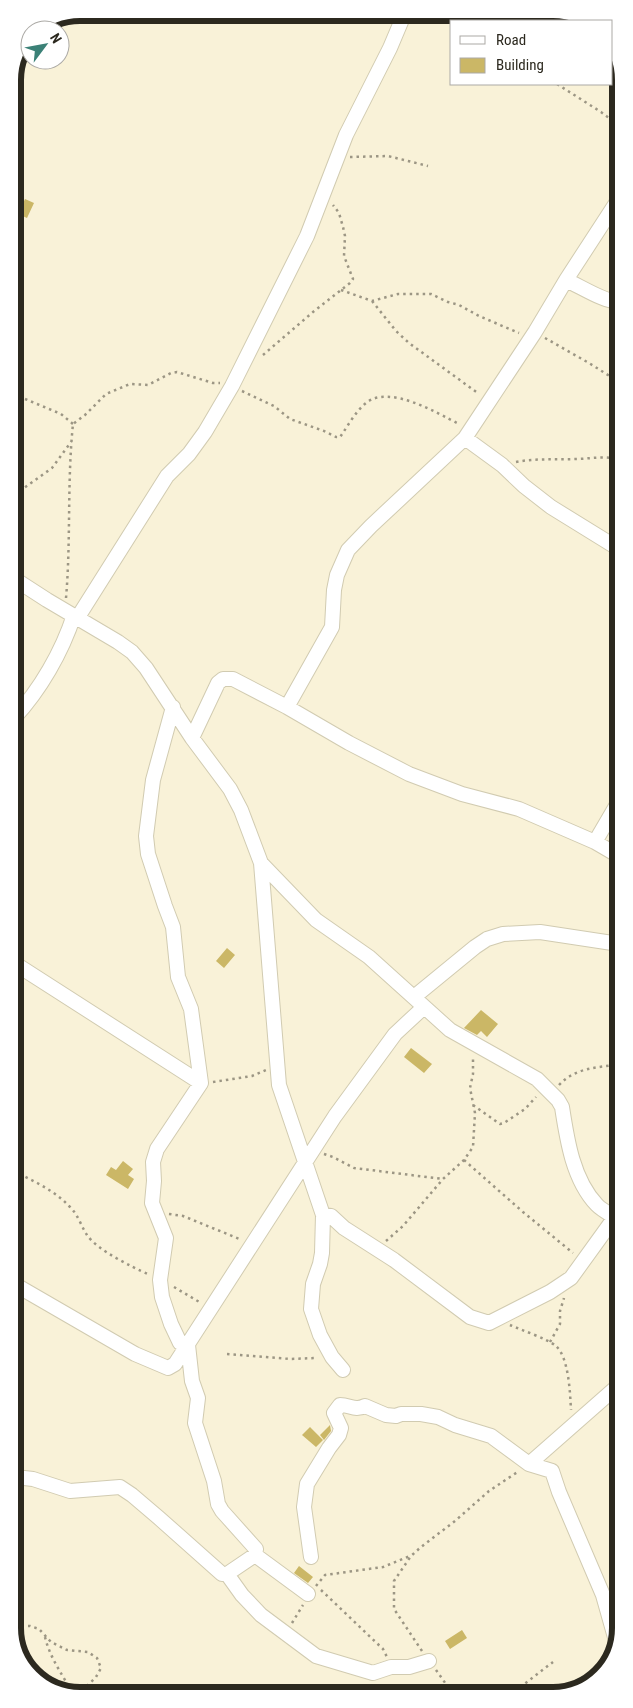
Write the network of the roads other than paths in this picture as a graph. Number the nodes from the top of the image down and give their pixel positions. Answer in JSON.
{"nodes":[{"id":1,"x":401,"y":21,"type":"edge"},
{"id":2,"x":612,"y":209,"type":"edge"},
{"id":3,"x":566,"y":280,"type":"junction"},
{"id":4,"x":612,"y":302,"type":"edge"},
{"id":5,"x":468,"y":434,"type":"junction"},
{"id":6,"x":612,"y":545,"type":"edge"},
{"id":7,"x":21,"y":583,"type":"edge"},
{"id":8,"x":73,"y":614,"type":"junction"},
{"id":9,"x":173,"y":707,"type":"junction"},
{"id":10,"x":287,"y":707,"type":"junction"},
{"id":11,"x":21,"y":709,"type":"edge"},
{"id":12,"x":192,"y":738,"type":"junction"},
{"id":13,"x":612,"y":813,"type":"edge"},
{"id":14,"x":595,"y":842,"type":"junction"},
{"id":15,"x":612,"y":852,"type":"edge"},
{"id":16,"x":262,"y":863,"type":"junction"},
{"id":17,"x":612,"y":943,"type":"edge"},
{"id":18,"x":21,"y":967,"type":"edge"},
{"id":19,"x":419,"y":1002,"type":"junction"},
{"id":20,"x":201,"y":1082,"type":"junction"},
{"id":21,"x":306,"y":1163,"type":"junction"},
{"id":22,"x":323,"y":1214,"type":"junction"},
{"id":23,"x":612,"y":1214,"type":"edge"},
{"id":24,"x":612,"y":1225,"type":"edge"},
{"id":25,"x":21,"y":1288,"type":"edge"},
{"id":26,"x":188,"y":1345,"type":"junction"},
{"id":27,"x":343,"y":1370,"type":"dead end"},
{"id":28,"x":612,"y":1391,"type":"edge"},
{"id":29,"x":528,"y":1464,"type":"junction"},
{"id":30,"x":21,"y":1478,"type":"edge"},
{"id":31,"x":254,"y":1555,"type":"junction"},
{"id":32,"x":311,"y":1557,"type":"dead end"},
{"id":33,"x":227,"y":1574,"type":"junction"},
{"id":34,"x":312,"y":1590,"type":"road end"},
{"id":35,"x":612,"y":1627,"type":"edge"},
{"id":36,"x":429,"y":1661,"type":"road end"}],
"edges":[{"from":1,"to":8,"type":"street"},
{"from":2,"to":3,"type":"street"},
{"from":3,"to":4,"type":"street"},
{"from":3,"to":5,"type":"street"},
{"from":5,"to":6,"type":"street"},
{"from":5,"to":10,"type":"street"},
{"from":7,"to":8,"type":"street"},
{"from":8,"to":9,"type":"street"},
{"from":8,"to":11,"type":"street"},
{"from":9,"to":12,"type":"street"},
{"from":9,"to":20,"type":"street"},
{"from":10,"to":12,"type":"street"},
{"from":10,"to":14,"type":"street"},
{"from":12,"to":16,"type":"street"},
{"from":13,"to":14,"type":"street"},
{"from":14,"to":15,"type":"street"},
{"from":16,"to":19,"type":"street"},
{"from":16,"to":21,"type":"street"},
{"from":17,"to":19,"type":"street"},
{"from":18,"to":20,"type":"street"},
{"from":19,"to":21,"type":"street"},
{"from":19,"to":23,"type":"street"},
{"from":20,"to":26,"type":"street"},
{"from":21,"to":22,"type":"street"},
{"from":21,"to":26,"type":"street"},
{"from":22,"to":24,"type":"street"},
{"from":22,"to":27,"type":"street"},
{"from":25,"to":26,"type":"street"},
{"from":26,"to":31,"type":"street"},
{"from":28,"to":29,"type":"street"},
{"from":29,"to":32,"type":"street"},
{"from":29,"to":35,"type":"street"},
{"from":30,"to":33,"type":"street"},
{"from":31,"to":33,"type":"street"},
{"from":31,"to":34,"type":"street"},
{"from":33,"to":36,"type":"street"}]}
